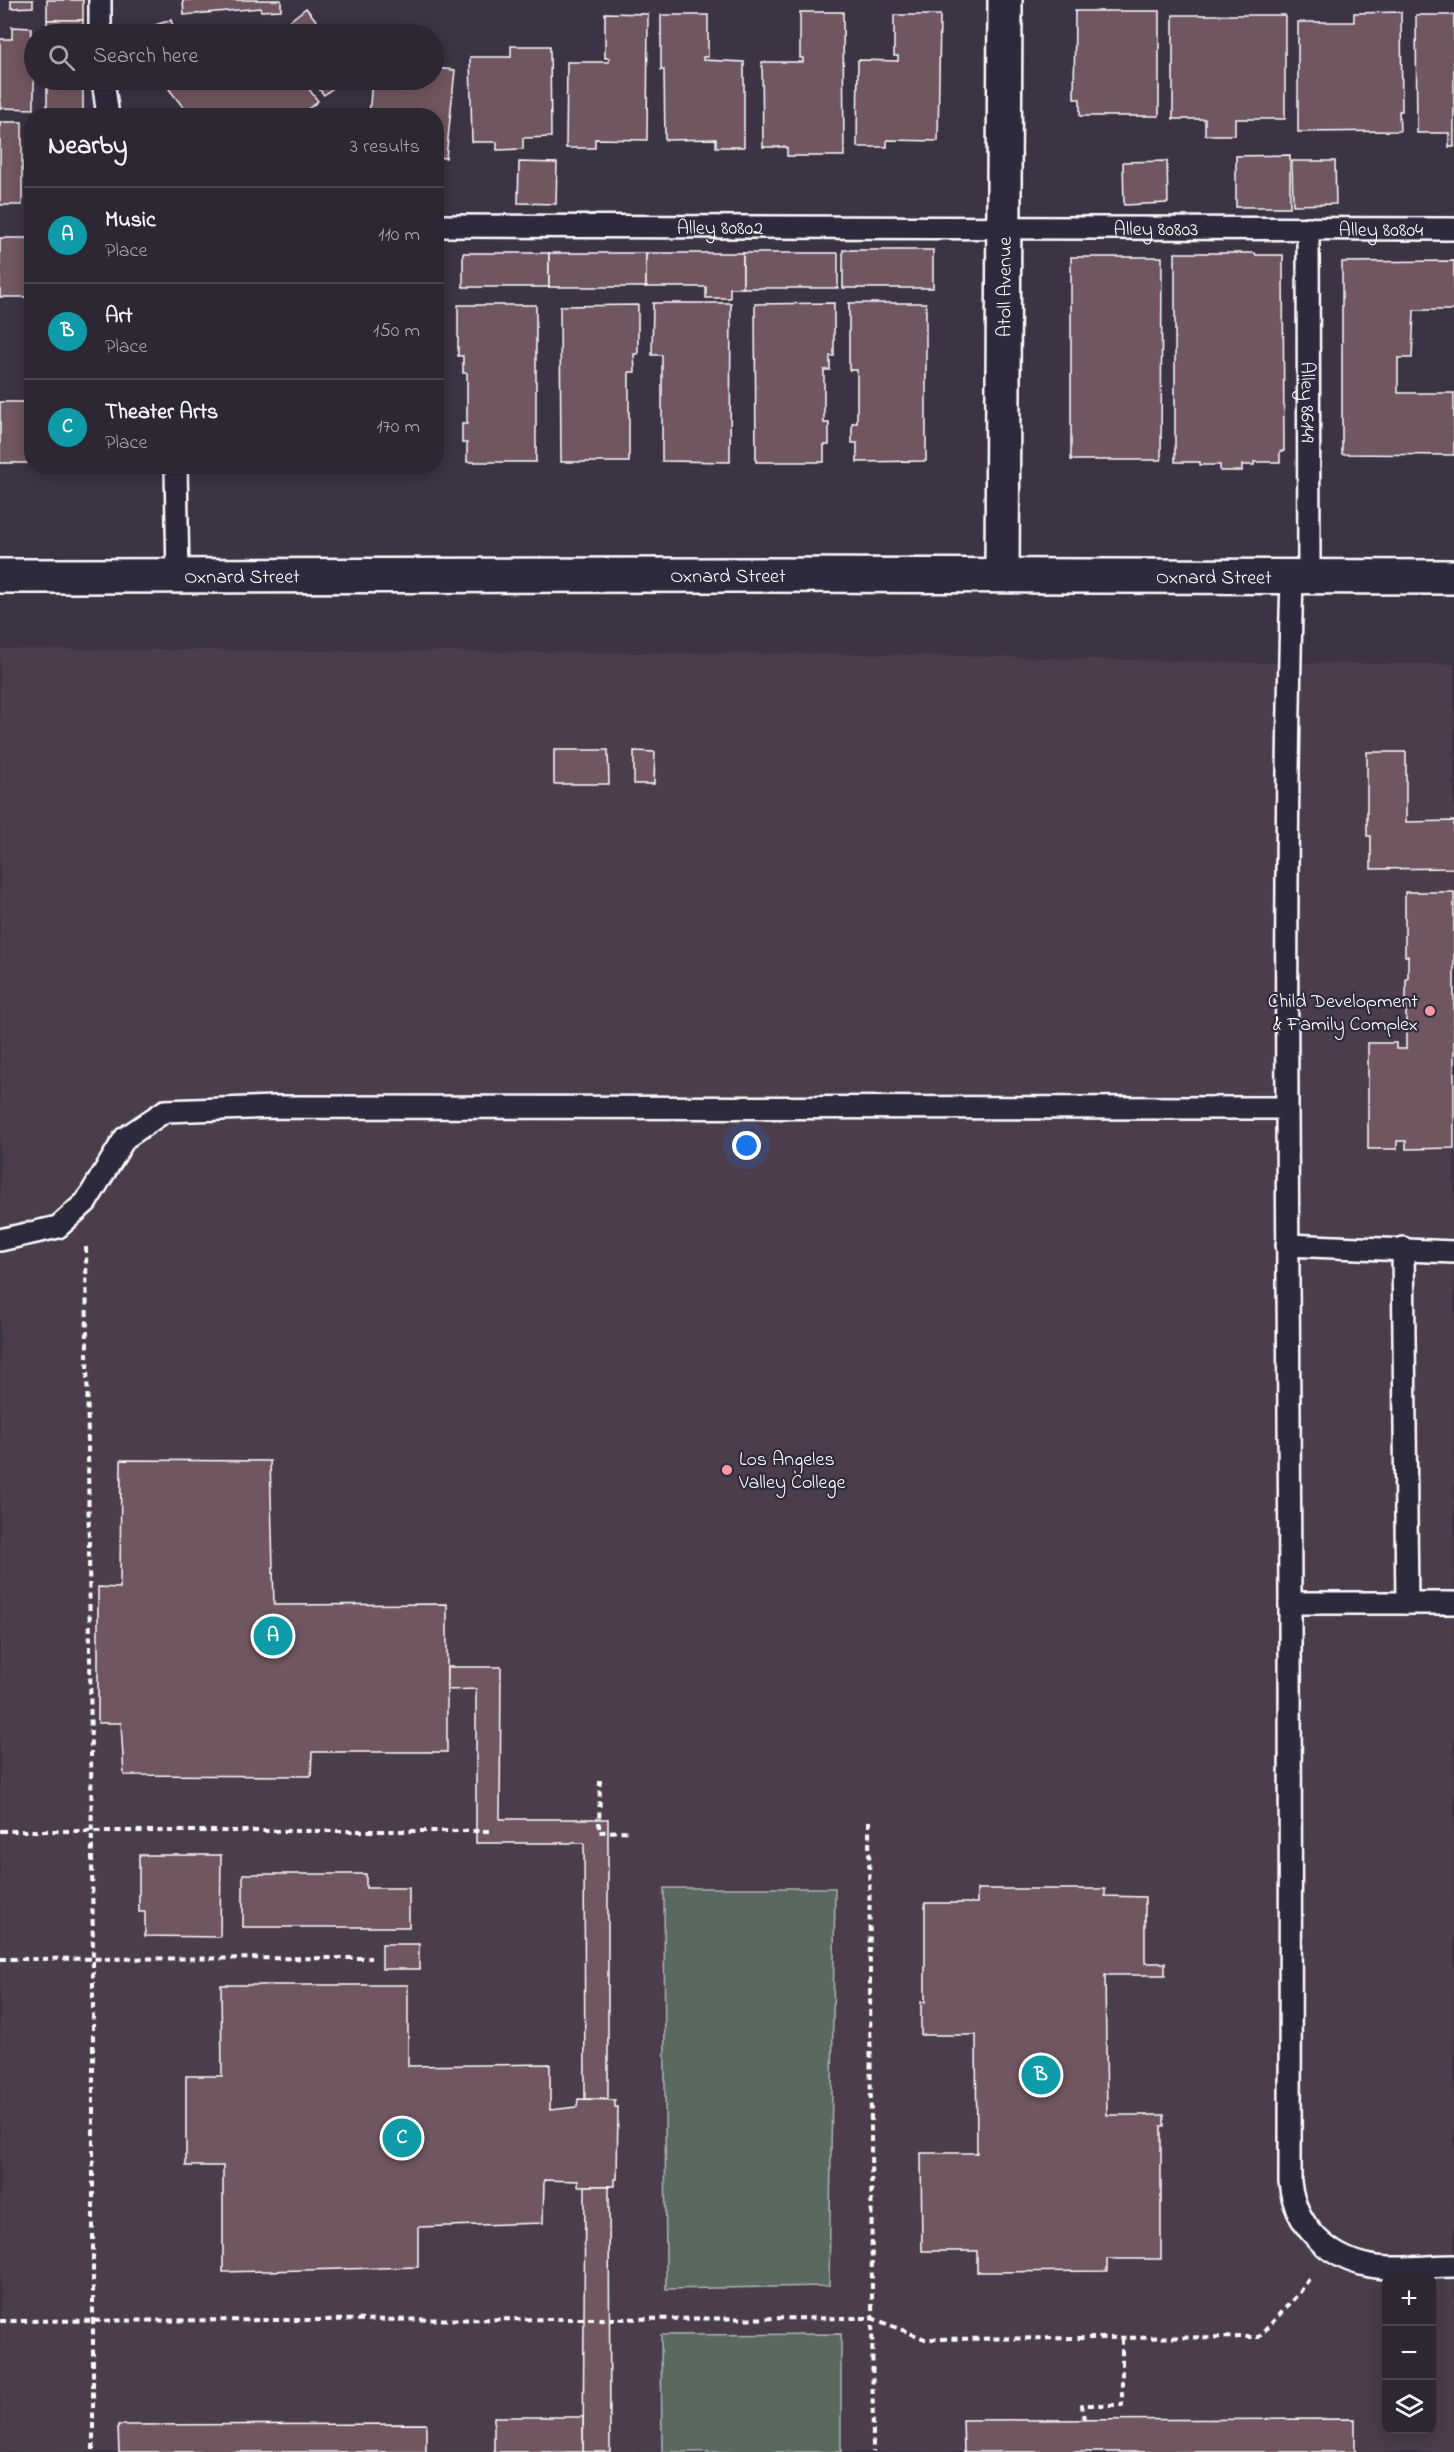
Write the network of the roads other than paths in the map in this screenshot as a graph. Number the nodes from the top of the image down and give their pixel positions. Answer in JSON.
{"nodes":[{"id":1,"x":100,"y":0,"type":"edge"},
{"id":2,"x":1005,"y":0,"type":"edge"},
{"id":3,"x":100,"y":24,"type":"edge"},
{"id":4,"x":104,"y":90,"type":"edge"},
{"id":5,"x":107,"y":108,"type":"edge"},
{"id":6,"x":444,"y":226,"type":"edge"},
{"id":7,"x":1004,"y":227,"type":"junction"},
{"id":8,"x":1308,"y":228,"type":"junction"},
{"id":9,"x":1454,"y":228,"type":"edge"},
{"id":10,"x":176,"y":474,"type":"edge"},
{"id":11,"x":1002,"y":575,"type":"junction"},
{"id":12,"x":0,"y":576,"type":"edge"},
{"id":13,"x":178,"y":577,"type":"junction"},
{"id":14,"x":1300,"y":577,"type":"junction"},
{"id":15,"x":1454,"y":577,"type":"edge"},
{"id":16,"x":1287,"y":1108,"type":"junction"},
{"id":17,"x":0,"y":1240,"type":"edge"},
{"id":18,"x":1287,"y":1245,"type":"junction"},
{"id":19,"x":1403,"y":1248,"type":"junction"},
{"id":20,"x":1454,"y":1252,"type":"edge"},
{"id":21,"x":1290,"y":1603,"type":"junction"},
{"id":22,"x":1407,"y":1603,"type":"junction"},
{"id":23,"x":1454,"y":1603,"type":"edge"},
{"id":24,"x":1454,"y":2266,"type":"edge"}],
"edges":[{"from":1,"to":3,"type":"lane"},
{"from":2,"to":7,"type":"main road","name":"Atoll Avenue"},
{"from":4,"to":5,"type":"lane"},
{"from":6,"to":7,"type":"lane","name":"Alley 80802"},
{"from":7,"to":8,"type":"lane","name":"Alley 80803"},
{"from":7,"to":11,"type":"main road","name":"Atoll Avenue"},
{"from":8,"to":9,"type":"lane","name":"Alley 80804"},
{"from":8,"to":14,"type":"lane","name":"Alley 86149"},
{"from":10,"to":13,"type":"lane"},
{"from":11,"to":13,"type":"main road","name":"Oxnard Street"},
{"from":11,"to":14,"type":"main road","name":"Oxnard Street"},
{"from":12,"to":13,"type":"main road","name":"Oxnard Street"},
{"from":14,"to":15,"type":"main road","name":"Oxnard Street"},
{"from":14,"to":16,"type":"lane","name":"Alley 86149"},
{"from":16,"to":17,"type":"lane"},
{"from":16,"to":18,"type":"lane","name":"Alley 86149"},
{"from":18,"to":19,"type":"lane"},
{"from":18,"to":21,"type":"lane","name":"Alley 86149"},
{"from":19,"to":20,"type":"lane"},
{"from":19,"to":22,"type":"lane"},
{"from":21,"to":22,"type":"lane"},
{"from":21,"to":24,"type":"lane","name":"Alley 86149"},
{"from":22,"to":23,"type":"lane"}]}
